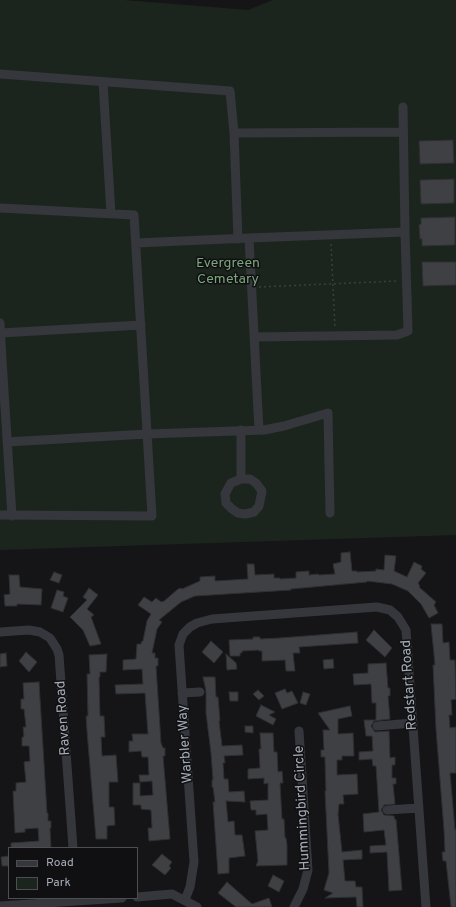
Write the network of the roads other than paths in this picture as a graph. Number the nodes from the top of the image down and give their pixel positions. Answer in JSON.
{"nodes":[{"id":1,"x":0,"y":74,"type":"edge"},
{"id":2,"x":103,"y":82,"type":"junction"},
{"id":3,"x":403,"y":107,"type":"dead end"},
{"id":4,"x":403,"y":132,"type":"junction"},
{"id":5,"x":234,"y":133,"type":"junction"},
{"id":6,"x":0,"y":208,"type":"edge"},
{"id":7,"x":111,"y":214,"type":"junction"},
{"id":8,"x":405,"y":232,"type":"junction"},
{"id":9,"x":249,"y":238,"type":"junction"},
{"id":10,"x":238,"y":239,"type":"junction"},
{"id":11,"x":136,"y":244,"type":"junction"},
{"id":12,"x":0,"y":323,"type":"edge"},
{"id":13,"x":141,"y":324,"type":"junction"},
{"id":14,"x":0,"y":334,"type":"edge"},
{"id":15,"x":254,"y":336,"type":"junction"},
{"id":16,"x":1,"y":360,"type":"edge"},
{"id":17,"x":241,"y":430,"type":"junction"},
{"id":18,"x":259,"y":430,"type":"junction"},
{"id":19,"x":147,"y":434,"type":"junction"},
{"id":20,"x":7,"y":442,"type":"junction"},
{"id":21,"x":241,"y":479,"type":"junction"},
{"id":22,"x":330,"y":513,"type":"dead end"},
{"id":23,"x":0,"y":516,"type":"edge"},
{"id":24,"x":12,"y":516,"type":"junction"},
{"id":25,"x":224,"y":618,"type":"joint"},
{"id":26,"x":2,"y":632,"type":"edge"},
{"id":27,"x":200,"y":692,"type":"dead end"},
{"id":28,"x":182,"y":694,"type":"junction"},
{"id":29,"x":413,"y":723,"type":"junction"},
{"id":30,"x":377,"y":726,"type":"dead end"},
{"id":31,"x":299,"y":731,"type":"dead end"},
{"id":32,"x":419,"y":808,"type":"junction"},
{"id":33,"x":386,"y":810,"type":"dead end"},
{"id":34,"x":73,"y":847,"type":"edge"},
{"id":35,"x":138,"y":897,"type":"edge"},
{"id":36,"x":111,"y":899,"type":"edge"},
{"id":37,"x":186,"y":900,"type":"junction"},
{"id":38,"x":77,"y":902,"type":"edge"},
{"id":39,"x":0,"y":906,"type":"edge"},
{"id":40,"x":197,"y":907,"type":"edge"},
{"id":41,"x":294,"y":907,"type":"edge"},
{"id":42,"x":426,"y":907,"type":"edge"}],
"edges":[{"from":1,"to":2,"type":"street"},
{"from":2,"to":5,"type":"street"},
{"from":2,"to":7,"type":"street"},
{"from":3,"to":4,"type":"street"},
{"from":4,"to":5,"type":"street"},
{"from":4,"to":8,"type":"street"},
{"from":5,"to":10,"type":"street"},
{"from":6,"to":7,"type":"street"},
{"from":7,"to":11,"type":"street"},
{"from":8,"to":9,"type":"street"},
{"from":8,"to":15,"type":"street"},
{"from":9,"to":10,"type":"street"},
{"from":9,"to":15,"type":"street"},
{"from":10,"to":11,"type":"street"},
{"from":11,"to":13,"type":"street"},
{"from":12,"to":14,"type":"street"},
{"from":13,"to":14,"type":"street"},
{"from":13,"to":19,"type":"street"},
{"from":14,"to":16,"type":"street"},
{"from":15,"to":18,"type":"street"},
{"from":16,"to":20,"type":"street"},
{"from":17,"to":18,"type":"street"},
{"from":17,"to":19,"type":"street"},
{"from":17,"to":21,"type":"street"},
{"from":18,"to":22,"type":"street"},
{"from":19,"to":20,"type":"street"},
{"from":19,"to":24,"type":"street"},
{"from":20,"to":24,"type":"street"},
{"from":21,"to":21,"type":"street"},
{"from":23,"to":24,"type":"street"},
{"from":25,"to":28,"type":"street","name":"Warbler Way"},
{"from":25,"to":29,"type":"street","name":"Redstart Road"},
{"from":26,"to":34,"type":"street","name":"Raven Road"},
{"from":27,"to":28,"type":"street"},
{"from":28,"to":37,"type":"street","name":"Warbler Way"},
{"from":29,"to":30,"type":"street"},
{"from":29,"to":32,"type":"street","name":"Redstart Road"},
{"from":31,"to":41,"type":"street","name":"Hummingbird Circle"},
{"from":32,"to":33,"type":"street"},
{"from":32,"to":42,"type":"street","name":"Redstart Road"},
{"from":35,"to":37,"type":"street"},
{"from":36,"to":38,"type":"street"},
{"from":37,"to":40,"type":"street"},
{"from":38,"to":39,"type":"street"}]}
